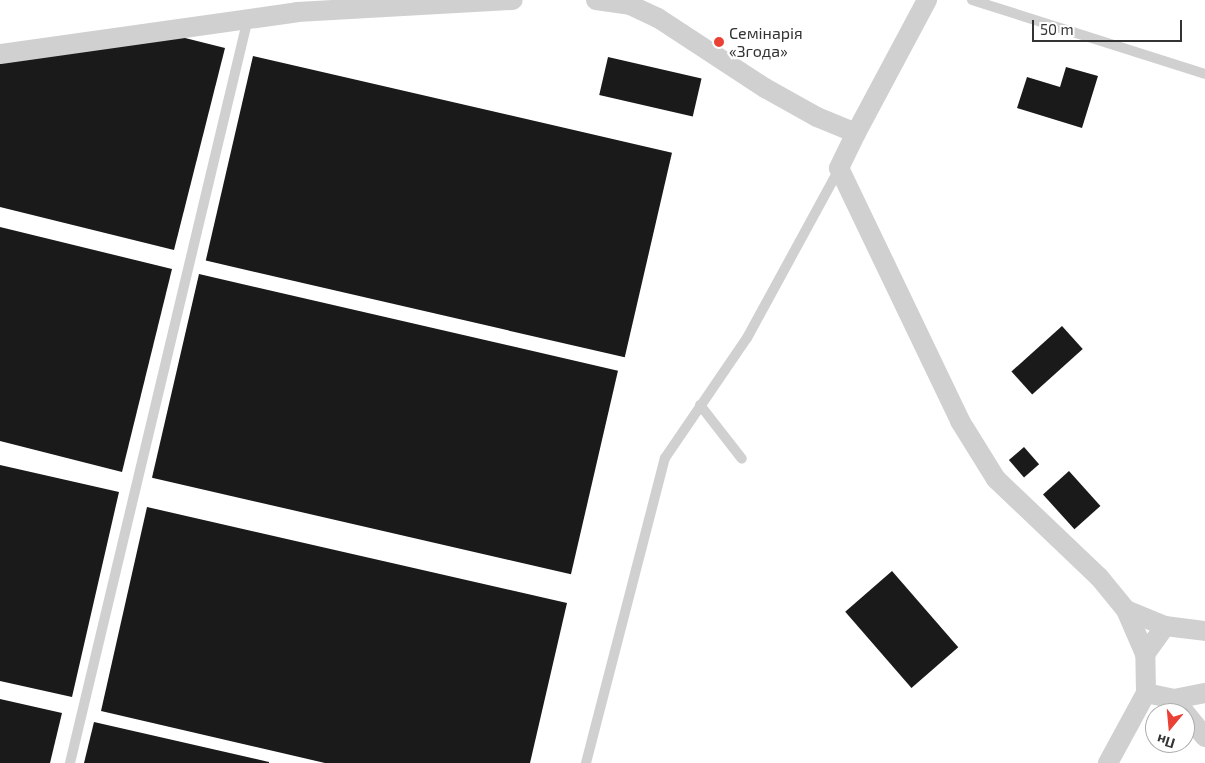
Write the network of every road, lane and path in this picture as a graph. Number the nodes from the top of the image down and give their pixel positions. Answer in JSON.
{"nodes":[{"id":1,"x":513,"y":0,"type":"edge"},
{"id":2,"x":596,"y":0,"type":"edge"},
{"id":3,"x":926,"y":0,"type":"edge"},
{"id":4,"x":972,"y":0,"type":"edge"},
{"id":5,"x":299,"y":6,"type":"edge"},
{"id":6,"x":248,"y":18,"type":"junction"},
{"id":7,"x":0,"y":54,"type":"edge"},
{"id":8,"x":1205,"y":74,"type":"edge"},
{"id":9,"x":856,"y":133,"type":"junction"},
{"id":10,"x":840,"y":168,"type":"junction"},
{"id":11,"x":700,"y":405,"type":"junction"},
{"id":12,"x":742,"y":459,"type":"dead end"},
{"id":13,"x":1126,"y":610,"type":"junction"},
{"id":14,"x":1165,"y":626,"type":"junction"},
{"id":15,"x":1205,"y":631,"type":"edge"},
{"id":16,"x":1144,"y":654,"type":"junction"},
{"id":17,"x":1146,"y":693,"type":"junction"},
{"id":18,"x":1205,"y":693,"type":"edge"},
{"id":19,"x":1174,"y":699,"type":"junction"},
{"id":20,"x":1205,"y":737,"type":"edge"},
{"id":21,"x":70,"y":763,"type":"edge"},
{"id":22,"x":586,"y":763,"type":"edge"},
{"id":23,"x":1108,"y":763,"type":"edge"}],
"edges":[{"from":1,"to":5,"type":"street"},
{"from":2,"to":9,"type":"street"},
{"from":3,"to":9,"type":"street"},
{"from":4,"to":8,"type":"lane"},
{"from":5,"to":6,"type":"street"},
{"from":6,"to":7,"type":"street"},
{"from":6,"to":21,"type":"lane"},
{"from":9,"to":10,"type":"street"},
{"from":10,"to":11,"type":"lane"},
{"from":10,"to":13,"type":"street"},
{"from":11,"to":12,"type":"lane"},
{"from":11,"to":22,"type":"lane"},
{"from":13,"to":14,"type":"street"},
{"from":13,"to":16,"type":"street"},
{"from":14,"to":15,"type":"street"},
{"from":14,"to":16,"type":"street"},
{"from":16,"to":17,"type":"street"},
{"from":17,"to":19,"type":"street"},
{"from":17,"to":23,"type":"street"},
{"from":18,"to":19,"type":"street"},
{"from":19,"to":20,"type":"street"}]}
